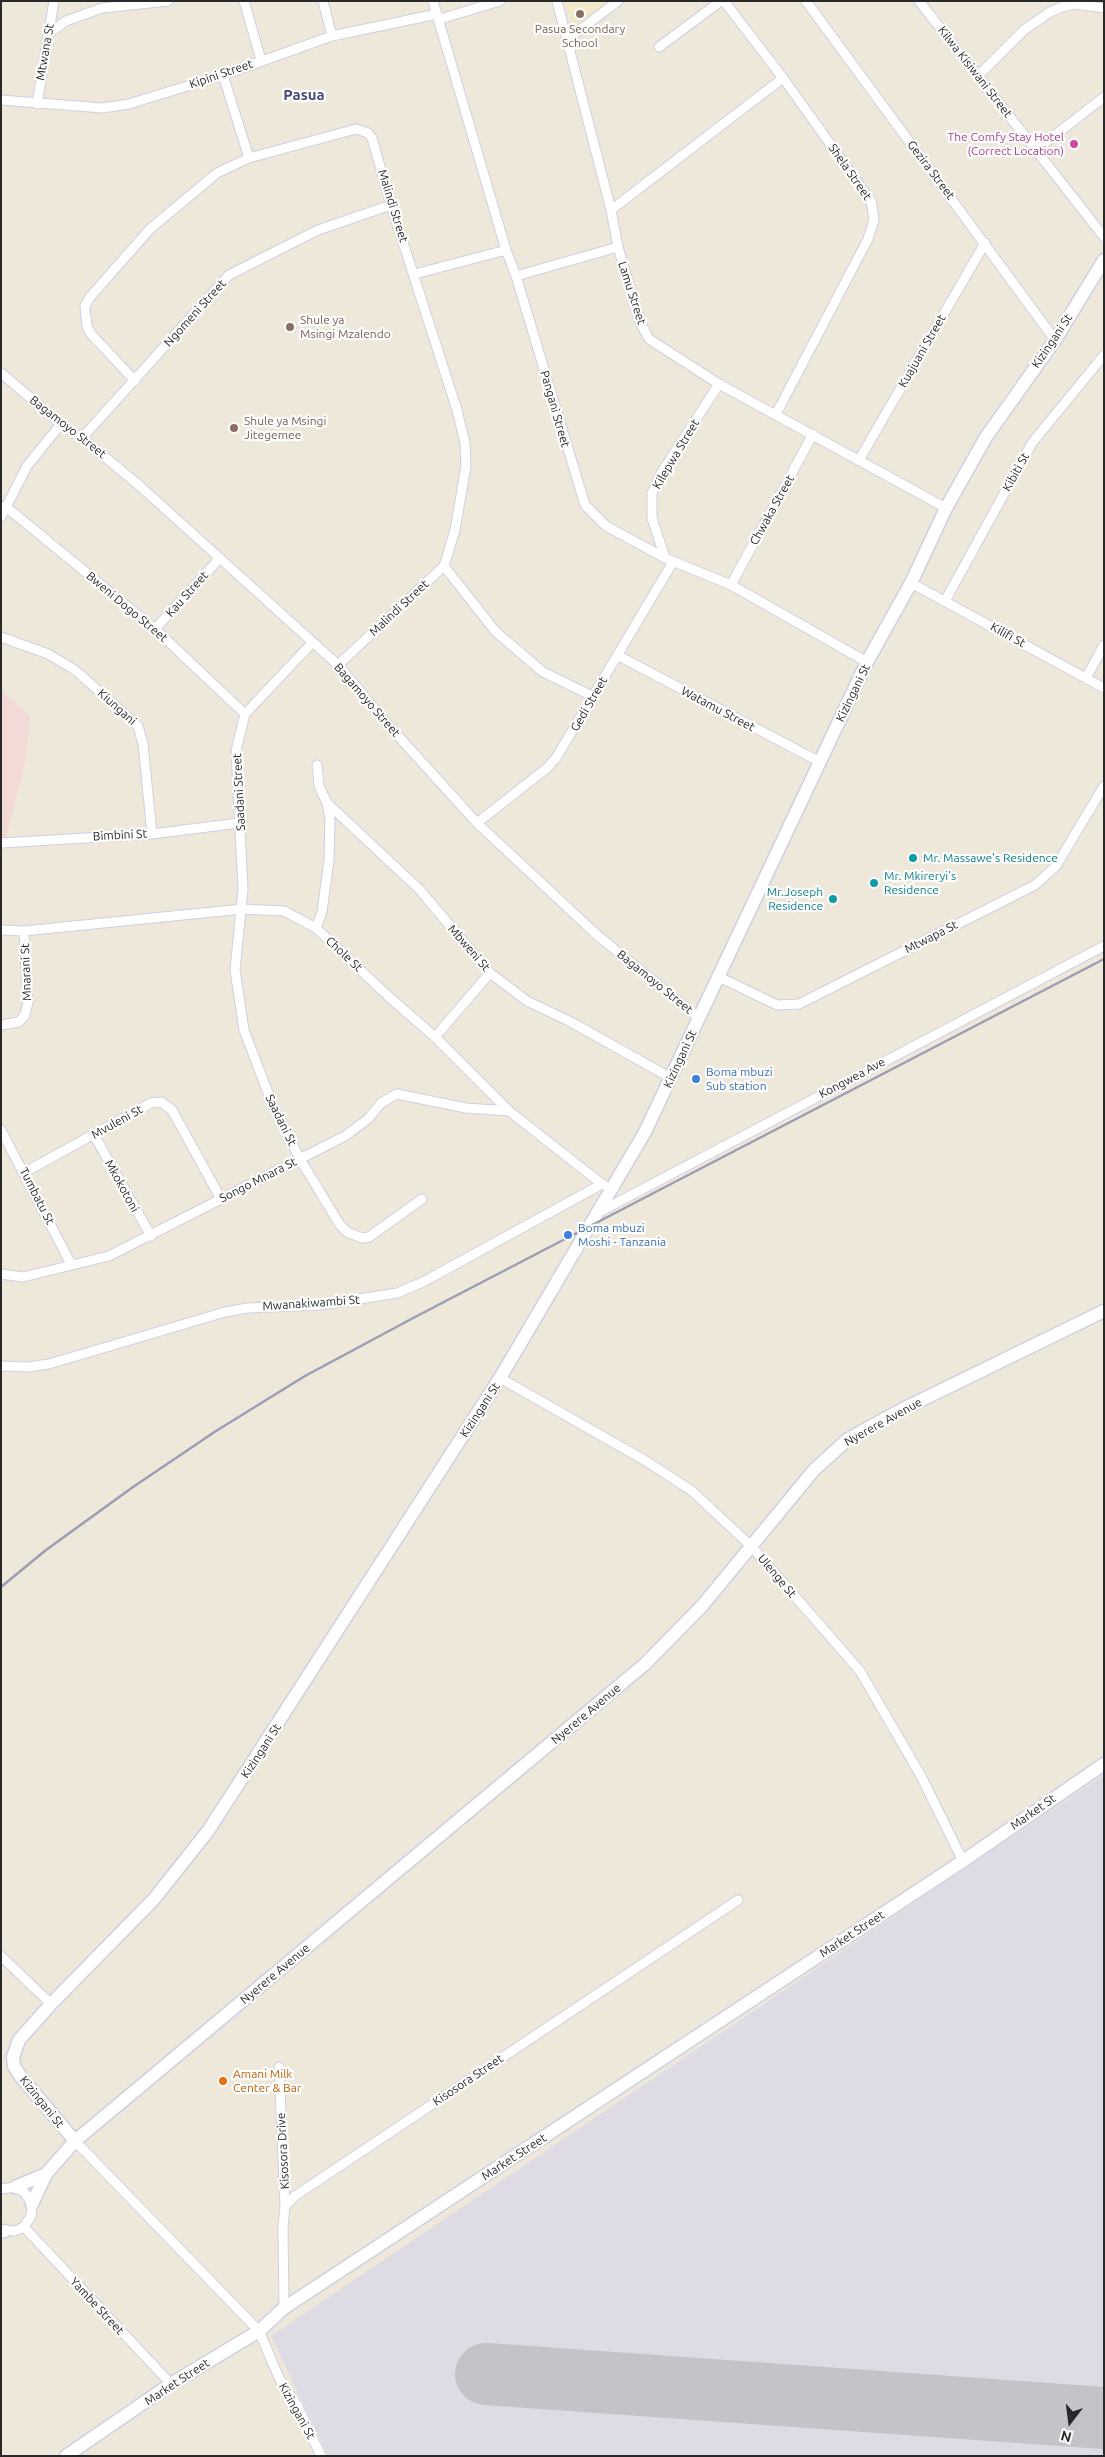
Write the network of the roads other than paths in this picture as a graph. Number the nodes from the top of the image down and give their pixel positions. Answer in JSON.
{"nodes":[{"id":1,"x":54,"y":1,"type":"edge"},
{"id":2,"x":168,"y":1,"type":"edge"},
{"id":3,"x":244,"y":1,"type":"edge"},
{"id":4,"x":323,"y":1,"type":"edge"},
{"id":5,"x":433,"y":1,"type":"edge"},
{"id":6,"x":500,"y":1,"type":"edge"},
{"id":7,"x":557,"y":1,"type":"edge"},
{"id":8,"x":618,"y":1,"type":"edge"},
{"id":9,"x":722,"y":1,"type":"edge"},
{"id":10,"x":806,"y":1,"type":"edge"},
{"id":11,"x":919,"y":1,"type":"edge"},
{"id":12,"x":1104,"y":8,"type":"edge"},
{"id":13,"x":438,"y":16,"type":"junction"},
{"id":14,"x":48,"y":34,"type":"junction"},
{"id":15,"x":332,"y":36,"type":"junction"},
{"id":16,"x":568,"y":39,"type":"junction"},
{"id":17,"x":659,"y":47,"type":"dead end"},
{"id":18,"x":261,"y":60,"type":"junction"},
{"id":19,"x":222,"y":75,"type":"junction"},
{"id":20,"x":978,"y":76,"type":"junction"},
{"id":21,"x":783,"y":78,"type":"junction"},
{"id":22,"x":1104,"y":96,"type":"edge"},
{"id":23,"x":1,"y":100,"type":"edge"},
{"id":24,"x":37,"y":104,"type":"junction"},
{"id":25,"x":1036,"y":150,"type":"junction"},
{"id":26,"x":249,"y":158,"type":"junction"},
{"id":27,"x":391,"y":205,"type":"junction"},
{"id":28,"x":611,"y":210,"type":"junction"},
{"id":29,"x":1104,"y":237,"type":"edge"},
{"id":30,"x":985,"y":243,"type":"junction"},
{"id":31,"x":618,"y":247,"type":"junction"},
{"id":32,"x":506,"y":250,"type":"junction"},
{"id":33,"x":1104,"y":260,"type":"edge"},
{"id":34,"x":415,"y":274,"type":"junction"},
{"id":35,"x":516,"y":276,"type":"junction"},
{"id":36,"x":1055,"y":340,"type":"junction"},
{"id":37,"x":1104,"y":355,"type":"edge"},
{"id":38,"x":1,"y":373,"type":"edge"},
{"id":39,"x":135,"y":381,"type":"junction"},
{"id":40,"x":719,"y":384,"type":"junction"},
{"id":41,"x":776,"y":414,"type":"junction"},
{"id":42,"x":61,"y":424,"type":"junction"},
{"id":43,"x":813,"y":434,"type":"junction"},
{"id":44,"x":82,"y":438,"type":"junction"},
{"id":45,"x":859,"y":460,"type":"junction"},
{"id":46,"x":5,"y":506,"type":"junction"},
{"id":47,"x":946,"y":508,"type":"junction"},
{"id":48,"x":1,"y":517,"type":"edge"},
{"id":49,"x":220,"y":558,"type":"junction"},
{"id":50,"x":669,"y":560,"type":"junction"},
{"id":51,"x":444,"y":566,"type":"junction"},
{"id":52,"x":911,"y":583,"type":"junction"},
{"id":53,"x":731,"y":585,"type":"junction"},
{"id":54,"x":944,"y":601,"type":"junction"},
{"id":55,"x":155,"y":629,"type":"junction"},
{"id":56,"x":1,"y":637,"type":"edge"},
{"id":57,"x":312,"y":643,"type":"junction"},
{"id":58,"x":1104,"y":645,"type":"edge"},
{"id":59,"x":617,"y":655,"type":"junction"},
{"id":60,"x":867,"y":662,"type":"junction"},
{"id":61,"x":338,"y":665,"type":"junction"},
{"id":62,"x":1086,"y":678,"type":"junction"},
{"id":63,"x":1104,"y":688,"type":"edge"},
{"id":64,"x":594,"y":696,"type":"junction"},
{"id":65,"x":245,"y":714,"type":"junction"},
{"id":66,"x":820,"y":762,"type":"junction"},
{"id":67,"x":317,"y":765,"type":"dead end"},
{"id":68,"x":1104,"y":786,"type":"edge"},
{"id":69,"x":328,"y":803,"type":"junction"},
{"id":70,"x":239,"y":823,"type":"junction"},
{"id":71,"x":477,"y":823,"type":"junction"},
{"id":72,"x":152,"y":834,"type":"junction"},
{"id":73,"x":1,"y":843,"type":"edge"},
{"id":74,"x":242,"y":909,"type":"junction"},
{"id":75,"x":316,"y":928,"type":"junction"},
{"id":76,"x":1,"y":930,"type":"edge"},
{"id":77,"x":24,"y":932,"type":"junction"},
{"id":78,"x":1104,"y":946,"type":"edge"},
{"id":79,"x":490,"y":972,"type":"junction"},
{"id":80,"x":717,"y":976,"type":"junction"},
{"id":81,"x":699,"y":1018,"type":"junction"},
{"id":82,"x":1,"y":1025,"type":"edge"},
{"id":83,"x":435,"y":1037,"type":"junction"},
{"id":84,"x":671,"y":1078,"type":"junction"},
{"id":85,"x":510,"y":1111,"type":"junction"},
{"id":86,"x":1,"y":1130,"type":"edge"},
{"id":87,"x":94,"y":1135,"type":"junction"},
{"id":88,"x":300,"y":1158,"type":"junction"},
{"id":89,"x":25,"y":1172,"type":"junction"},
{"id":90,"x":607,"y":1186,"type":"junction"},
{"id":91,"x":221,"y":1199,"type":"junction"},
{"id":92,"x":422,"y":1199,"type":"dead end"},
{"id":93,"x":601,"y":1210,"type":"junction"},
{"id":94,"x":151,"y":1236,"type":"junction"},
{"id":95,"x":71,"y":1264,"type":"junction"},
{"id":96,"x":1,"y":1274,"type":"edge"},
{"id":97,"x":1104,"y":1311,"type":"edge"},
{"id":98,"x":1,"y":1366,"type":"edge"},
{"id":99,"x":500,"y":1378,"type":"junction"},
{"id":100,"x":752,"y":1547,"type":"junction"},
{"id":101,"x":1104,"y":1764,"type":"edge"},
{"id":102,"x":963,"y":1861,"type":"junction"},
{"id":103,"x":738,"y":1900,"type":"dead end"},
{"id":104,"x":1,"y":1956,"type":"edge"},
{"id":105,"x":51,"y":2004,"type":"junction"},
{"id":106,"x":279,"y":2067,"type":"dead end"},
{"id":107,"x":75,"y":2142,"type":"junction"},
{"id":108,"x":46,"y":2174,"type":"junction"},
{"id":109,"x":15,"y":2187,"type":"junction"},
{"id":110,"x":1,"y":2189,"type":"edge"},
{"id":111,"x":32,"y":2204,"type":"junction"},
{"id":112,"x":285,"y":2206,"type":"junction"},
{"id":113,"x":24,"y":2227,"type":"junction"},
{"id":114,"x":3,"y":2231,"type":"edge"},
{"id":115,"x":284,"y":2308,"type":"junction"},
{"id":116,"x":260,"y":2330,"type":"junction"},
{"id":117,"x":171,"y":2384,"type":"junction"},
{"id":118,"x":66,"y":2456,"type":"edge"},
{"id":119,"x":321,"y":2456,"type":"edge"}],
"edges":[{"from":1,"to":14,"type":"street","name":"Mtwana St"},
{"from":2,"to":14,"type":"street"},
{"from":3,"to":18,"type":"street"},
{"from":4,"to":15,"type":"street"},
{"from":5,"to":13,"type":"street","name":"Pangani Street"},
{"from":6,"to":13,"type":"street","name":"Kipini Street"},
{"from":7,"to":16,"type":"street","name":"Lamu Street"},
{"from":8,"to":16,"type":"street"},
{"from":9,"to":17,"type":"street"},
{"from":9,"to":21,"type":"street","name":"Shela Street"},
{"from":10,"to":30,"type":"street","name":"Gezira Street"},
{"from":11,"to":20,"type":"street","name":"Kilwa Kisiwani Street"},
{"from":12,"to":20,"type":"street"},
{"from":13,"to":15,"type":"street","name":"Kipini Street"},
{"from":13,"to":32,"type":"street","name":"Pangani Street"},
{"from":14,"to":24,"type":"street","name":"Mtwana St"},
{"from":15,"to":18,"type":"street","name":"Kipini Street"},
{"from":16,"to":28,"type":"street","name":"Lamu Street"},
{"from":18,"to":19,"type":"street","name":"Kipini Street"},
{"from":19,"to":24,"type":"street","name":"Kipini Street"},
{"from":19,"to":26,"type":"street"},
{"from":20,"to":25,"type":"street","name":"Kilwa Kisiwani Street"},
{"from":21,"to":28,"type":"street"},
{"from":21,"to":41,"type":"street","name":"Shela Street"},
{"from":22,"to":25,"type":"street"},
{"from":23,"to":24,"type":"street","name":"Kipini Street"},
{"from":25,"to":29,"type":"street","name":"Kilwa Kisiwani Street"},
{"from":26,"to":27,"type":"street","name":"Malindi Street"},
{"from":26,"to":39,"type":"street","name":"Malindi Street"},
{"from":27,"to":34,"type":"street","name":"Malindi Street"},
{"from":27,"to":39,"type":"street","name":"Ngomeni Street"},
{"from":28,"to":31,"type":"street","name":"Lamu Street"},
{"from":30,"to":36,"type":"street","name":"Gezira Street"},
{"from":30,"to":45,"type":"street","name":"Kuajuani Street"},
{"from":31,"to":35,"type":"street"},
{"from":31,"to":40,"type":"street","name":"Lamu Street"},
{"from":32,"to":34,"type":"street"},
{"from":32,"to":35,"type":"street","name":"Pangani Street"},
{"from":33,"to":36,"type":"street","name":"Kizingani St"},
{"from":34,"to":51,"type":"street","name":"Malindi Street"},
{"from":35,"to":50,"type":"street","name":"Pangani Street"},
{"from":36,"to":47,"type":"street","name":"Kizingani St"},
{"from":37,"to":54,"type":"street","name":"Kibiti St"},
{"from":38,"to":42,"type":"street","name":"Bagamoyo Street"},
{"from":39,"to":44,"type":"street","name":"Ngomeni Street"},
{"from":40,"to":41,"type":"street","name":"Lamu Street"},
{"from":40,"to":50,"type":"street","name":"Kilepwa Street"},
{"from":41,"to":43,"type":"street","name":"Lamu Street"},
{"from":42,"to":44,"type":"street","name":"Bagamoyo Street"},
{"from":42,"to":46,"type":"street"},
{"from":43,"to":45,"type":"street","name":"Lamu Street"},
{"from":43,"to":53,"type":"street","name":"Chwaka Street"},
{"from":44,"to":49,"type":"street","name":"Bagamoyo Street"},
{"from":45,"to":47,"type":"street","name":"Lamu Street"},
{"from":46,"to":48,"type":"street"},
{"from":46,"to":55,"type":"street","name":"Bweni Dogo Street"},
{"from":47,"to":52,"type":"street","name":"Kizingani St"},
{"from":49,"to":55,"type":"street","name":"Kau Street"},
{"from":49,"to":57,"type":"street","name":"Bagamoyo Street"},
{"from":50,"to":53,"type":"street","name":"Pangani Street"},
{"from":50,"to":59,"type":"street","name":"Gedi Street"},
{"from":51,"to":61,"type":"street","name":"Malindi Street"},
{"from":51,"to":64,"type":"street"},
{"from":52,"to":54,"type":"street","name":"Kilifi St"},
{"from":52,"to":60,"type":"street","name":"Kizingani St"},
{"from":53,"to":60,"type":"street","name":"Pangani Street"},
{"from":54,"to":62,"type":"street","name":"Kilifi St"},
{"from":55,"to":65,"type":"street","name":"Bweni Dogo Street"},
{"from":56,"to":72,"type":"street","name":"Kiungani"},
{"from":57,"to":61,"type":"street","name":"Bagamoyo Street"},
{"from":57,"to":65,"type":"street","name":"Saadani Street"},
{"from":58,"to":62,"type":"street"},
{"from":59,"to":64,"type":"street","name":"Gedi Street"},
{"from":59,"to":66,"type":"street","name":"Watamu Street"},
{"from":60,"to":66,"type":"street","name":"Kizingani St"},
{"from":61,"to":71,"type":"street","name":"Bagamoyo Street"},
{"from":62,"to":63,"type":"street","name":"Kilifi St"},
{"from":64,"to":71,"type":"street","name":"Gedi Street"},
{"from":65,"to":70,"type":"street","name":"Saadani Street"},
{"from":66,"to":80,"type":"street","name":"Kizingani St"},
{"from":67,"to":69,"type":"street","name":"Mbweni St"},
{"from":68,"to":80,"type":"street","name":"Mtwapa St"},
{"from":69,"to":75,"type":"street"},
{"from":69,"to":79,"type":"street","name":"Mbweni St"},
{"from":70,"to":72,"type":"street","name":"Bimbini St"},
{"from":70,"to":74,"type":"street","name":"Saadani Street"},
{"from":71,"to":81,"type":"street","name":"Bagamoyo Street"},
{"from":72,"to":73,"type":"street","name":"Bimbini St"},
{"from":74,"to":75,"type":"street","name":"Chole St"},
{"from":74,"to":77,"type":"street","name":"Chole St"},
{"from":74,"to":88,"type":"street","name":"Saadani St"},
{"from":75,"to":83,"type":"street","name":"Chole St"},
{"from":76,"to":77,"type":"street","name":"Chole St"},
{"from":77,"to":82,"type":"street","name":"Mnarani St"},
{"from":78,"to":93,"type":"street","name":"Kongwea Ave"},
{"from":79,"to":83,"type":"street"},
{"from":79,"to":84,"type":"street","name":"Mbweni St"},
{"from":80,"to":81,"type":"street","name":"Kizingani St"},
{"from":81,"to":84,"type":"street","name":"Kizingani St"},
{"from":83,"to":85,"type":"street","name":"Chole St"},
{"from":84,"to":90,"type":"street","name":"Kizingani St"},
{"from":85,"to":88,"type":"street","name":"Songo Mnara St"},
{"from":85,"to":90,"type":"street","name":"Chole St"},
{"from":86,"to":89,"type":"street","name":"Tumbatu St"},
{"from":87,"to":89,"type":"street","name":"Mvuleni St"},
{"from":87,"to":91,"type":"street","name":"Mvuleni St"},
{"from":87,"to":94,"type":"street","name":"Mkokotoni"},
{"from":88,"to":91,"type":"street","name":"Songo Mnara St"},
{"from":88,"to":92,"type":"street","name":"Saadani St"},
{"from":89,"to":95,"type":"street","name":"Tumbatu St"},
{"from":90,"to":93,"type":"street","name":"Kizingani St"},
{"from":90,"to":98,"type":"street","name":"Mwanakiwambi St"},
{"from":91,"to":94,"type":"street","name":"Songo Mnara St"},
{"from":93,"to":99,"type":"street","name":"Kizingani St"},
{"from":94,"to":95,"type":"street","name":"Songo Mnara St"},
{"from":95,"to":96,"type":"street","name":"Songo Mnara St"},
{"from":97,"to":100,"type":"street","name":"Nyerere Avenue"},
{"from":99,"to":100,"type":"street","name":"Ulenge St"},
{"from":99,"to":105,"type":"street","name":"Kizingani St"},
{"from":100,"to":102,"type":"street","name":"Ulenge St"},
{"from":100,"to":107,"type":"street","name":"Nyerere Avenue"},
{"from":101,"to":102,"type":"street","name":"Market St"},
{"from":102,"to":115,"type":"street","name":"Market Street"},
{"from":103,"to":112,"type":"street","name":"Kisosora Street"},
{"from":104,"to":105,"type":"street"},
{"from":105,"to":107,"type":"street","name":"Kizingani St"},
{"from":106,"to":112,"type":"street","name":"Kisosora Drive"},
{"from":107,"to":108,"type":"street","name":"Nyerere Avenue"},
{"from":107,"to":116,"type":"street","name":"Kizingani St"},
{"from":108,"to":109,"type":"street"},
{"from":108,"to":111,"type":"street"},
{"from":109,"to":110,"type":"street"},
{"from":109,"to":111,"type":"street"},
{"from":111,"to":113,"type":"street"},
{"from":112,"to":115,"type":"street"},
{"from":113,"to":114,"type":"street"},
{"from":113,"to":117,"type":"street","name":"Yambe Street"},
{"from":115,"to":116,"type":"street","name":"Market Street"},
{"from":116,"to":117,"type":"street","name":"Market Street"},
{"from":116,"to":119,"type":"street","name":"Kizingani St"},
{"from":117,"to":118,"type":"street","name":"Market Street"}]}
